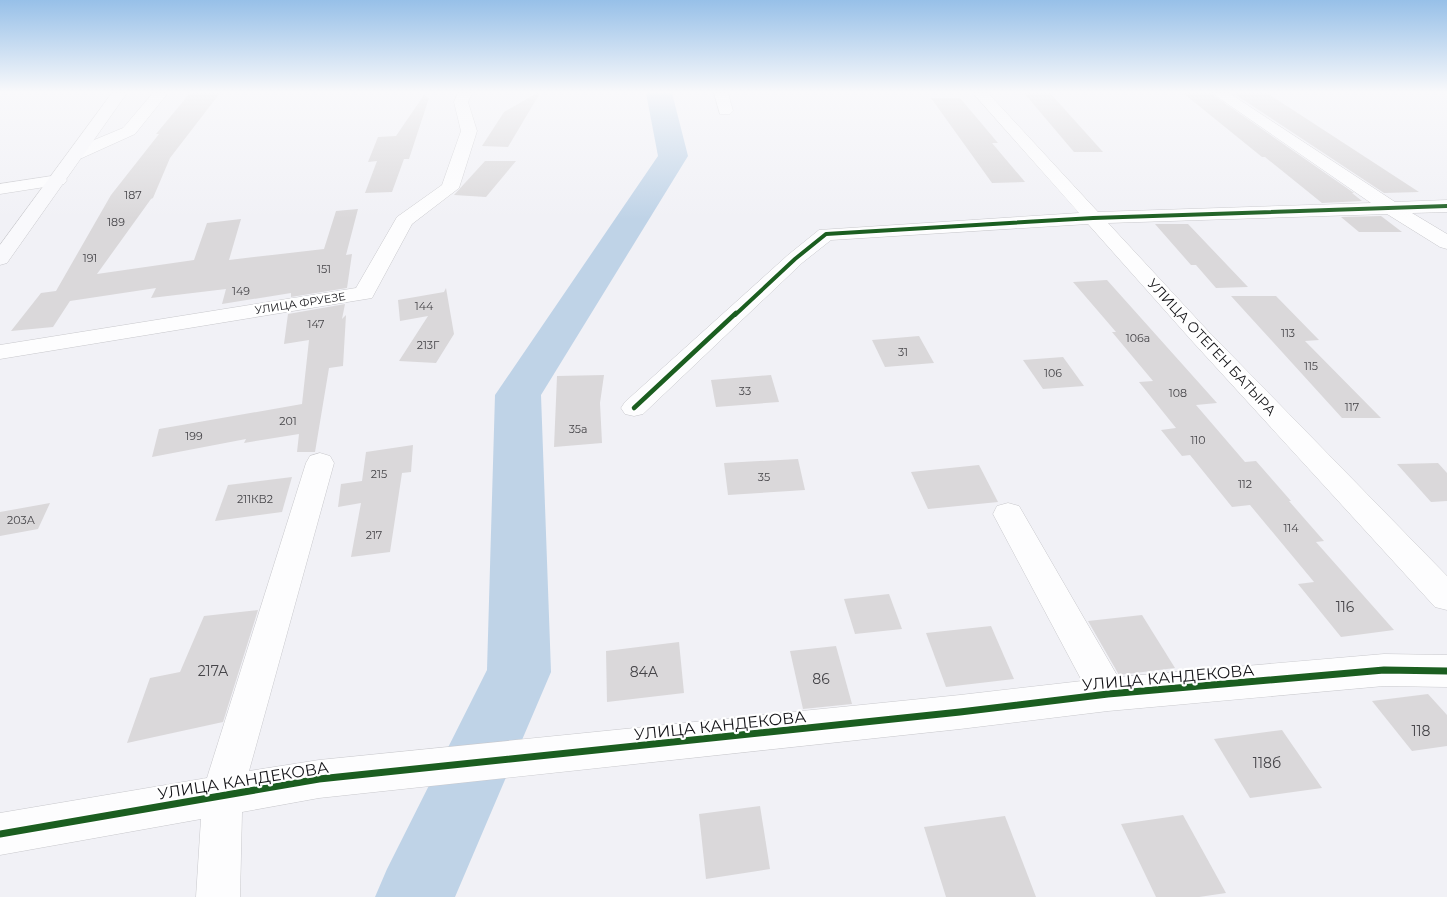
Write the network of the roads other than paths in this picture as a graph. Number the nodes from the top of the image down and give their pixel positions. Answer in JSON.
{"nodes":[{"id":1,"x":90,"y":135,"type":"edge"},
{"id":2,"x":120,"y":135,"type":"edge"},
{"id":3,"x":468,"y":135,"type":"edge"},
{"id":4,"x":1018,"y":135,"type":"edge"},
{"id":5,"x":1282,"y":135,"type":"edge"},
{"id":6,"x":76,"y":154,"type":"junction"},
{"id":7,"x":58,"y":180,"type":"junction"},
{"id":8,"x":0,"y":189,"type":"edge"},
{"id":9,"x":1447,"y":206,"type":"edge"},
{"id":10,"x":1391,"y":208,"type":"junction"},
{"id":11,"x":1093,"y":218,"type":"junction"},
{"id":12,"x":1447,"y":243,"type":"edge"},
{"id":13,"x":0,"y":259,"type":"edge"},
{"id":14,"x":0,"y":352,"type":"edge"},
{"id":15,"x":634,"y":408,"type":"dead end"},
{"id":16,"x":320,"y":463,"type":"dead end"},
{"id":17,"x":1008,"y":514,"type":"dead end"},
{"id":18,"x":1447,"y":597,"type":"edge"},
{"id":19,"x":1447,"y":671,"type":"edge"},
{"id":20,"x":1108,"y":694,"type":"junction"},
{"id":21,"x":222,"y":796,"type":"junction"},
{"id":22,"x":0,"y":834,"type":"edge"},
{"id":23,"x":218,"y":897,"type":"edge"}],
"edges":[{"from":1,"to":6,"type":"main road"},
{"from":2,"to":6,"type":"street"},
{"from":3,"to":14,"type":"street","name":"УЛИЦА ФРУЕЗЕ"},
{"from":4,"to":11,"type":"street","name":"УЛИЦА ОТЕГЕН БАТЫРА"},
{"from":5,"to":10,"type":"street"},
{"from":6,"to":7,"type":"main road"},
{"from":7,"to":8,"type":"street"},
{"from":7,"to":13,"type":"main road"},
{"from":9,"to":10,"type":"street"},
{"from":10,"to":11,"type":"street"},
{"from":10,"to":12,"type":"street"},
{"from":11,"to":15,"type":"street"},
{"from":11,"to":18,"type":"street","name":"УЛИЦА ОТЕГЕН БАТЫРА"},
{"from":16,"to":21,"type":"street"},
{"from":17,"to":20,"type":"street"},
{"from":19,"to":20,"type":"street","name":"УЛИЦА КАНДЕКОВА"},
{"from":20,"to":21,"type":"street","name":"УЛИЦА КАНДЕКОВА"},
{"from":21,"to":22,"type":"street","name":"УЛИЦА КАНДЕКОВА"},
{"from":21,"to":23,"type":"street"}]}
